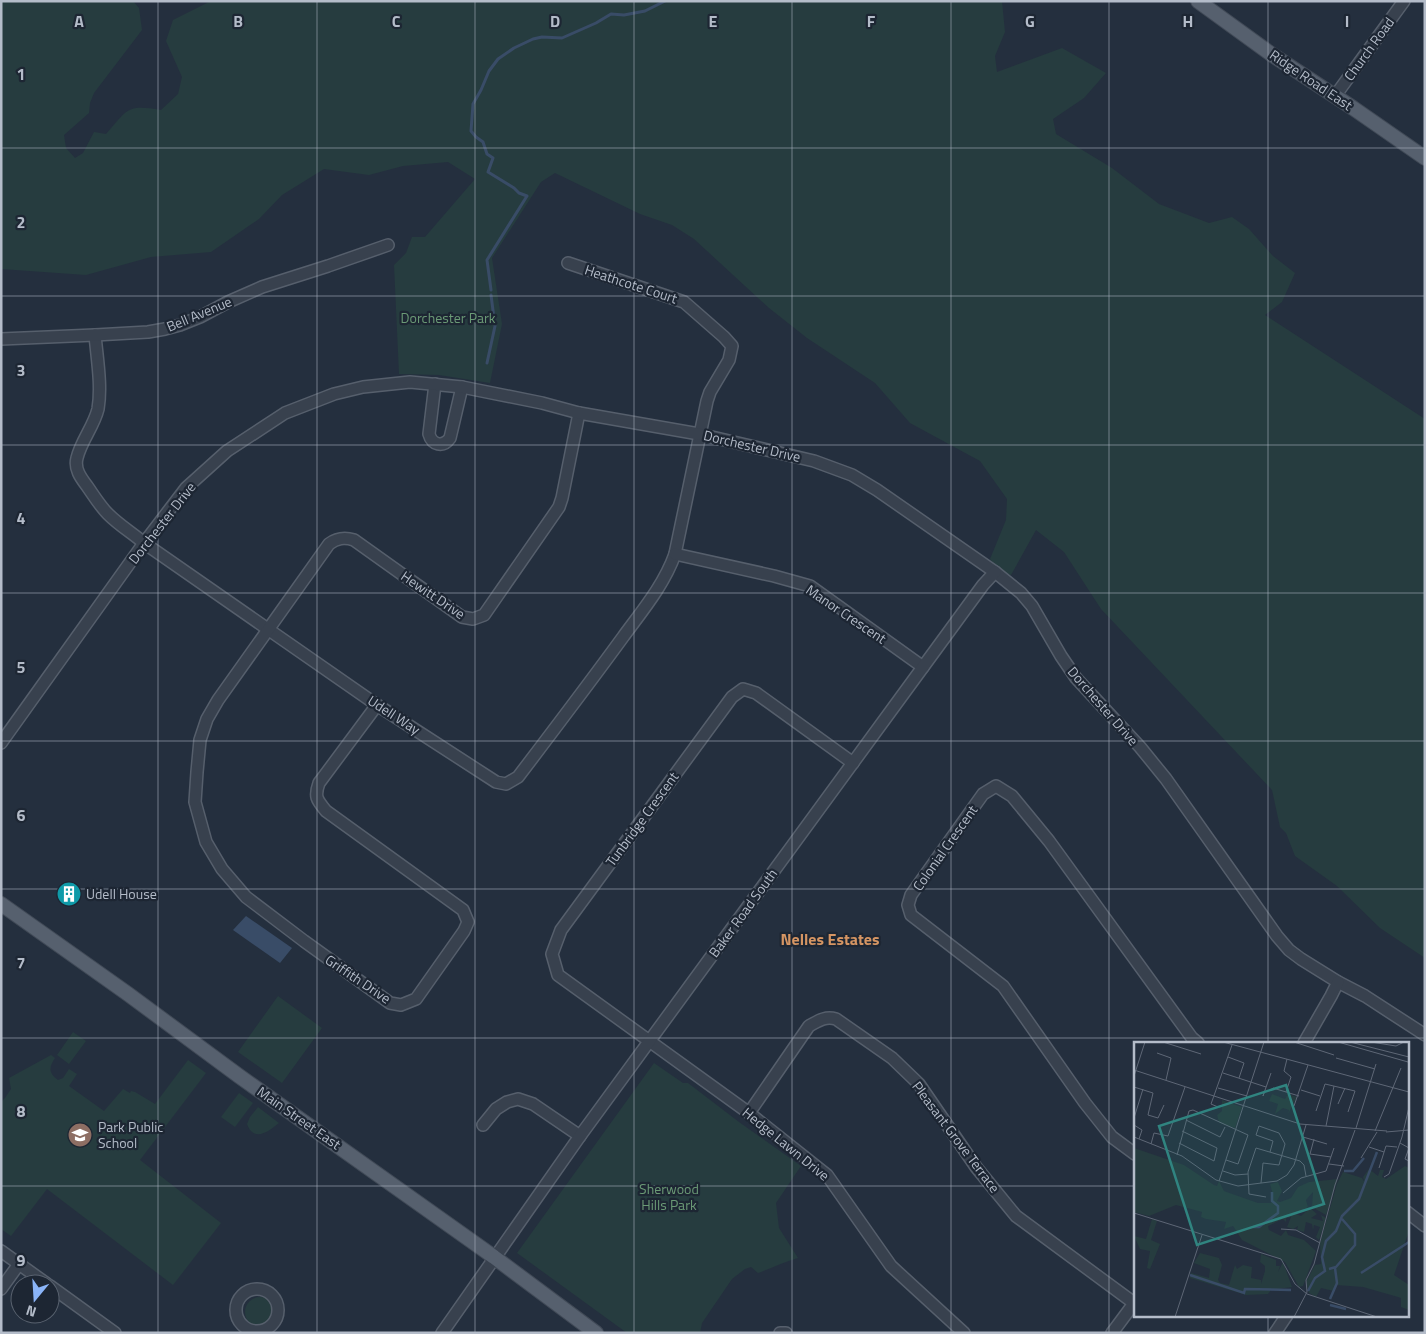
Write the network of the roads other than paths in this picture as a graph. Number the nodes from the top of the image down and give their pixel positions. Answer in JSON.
{"nodes":[{"id":1,"x":1198,"y":1,"type":"edge"},
{"id":2,"x":1404,"y":1,"type":"edge"},
{"id":3,"x":1335,"y":96,"type":"junction"},
{"id":4,"x":1425,"y":158,"type":"edge"},
{"id":5,"x":388,"y":244,"type":"dead end"},
{"id":6,"x":568,"y":263,"type":"dead end"},
{"id":7,"x":95,"y":336,"type":"junction"},
{"id":8,"x":1,"y":339,"type":"edge"},
{"id":9,"x":435,"y":384,"type":"junction"},
{"id":10,"x":462,"y":387,"type":"junction"},
{"id":11,"x":579,"y":412,"type":"junction"},
{"id":12,"x":700,"y":434,"type":"junction"},
{"id":13,"x":144,"y":543,"type":"junction"},
{"id":14,"x":675,"y":554,"type":"junction"},
{"id":15,"x":995,"y":572,"type":"junction"},
{"id":16,"x":268,"y":629,"type":"junction"},
{"id":17,"x":922,"y":667,"type":"junction"},
{"id":18,"x":377,"y":704,"type":"junction"},
{"id":19,"x":1,"y":743,"type":"edge"},
{"id":20,"x":852,"y":763,"type":"junction"},
{"id":21,"x":1,"y":904,"type":"edge"},
{"id":22,"x":1338,"y":982,"type":"junction"},
{"id":23,"x":1425,"y":1035,"type":"edge"},
{"id":24,"x":649,"y":1042,"type":"junction"},
{"id":25,"x":1197,"y":1042,"type":"edge"},
{"id":26,"x":1305,"y":1042,"type":"edge"},
{"id":27,"x":749,"y":1113,"type":"junction"},
{"id":28,"x":483,"y":1125,"type":"dead end"},
{"id":29,"x":580,"y":1136,"type":"junction"},
{"id":30,"x":1134,"y":1153,"type":"edge"},
{"id":31,"x":1408,"y":1213,"type":"edge"},
{"id":32,"x":1425,"y":1226,"type":"edge"},
{"id":33,"x":1,"y":1251,"type":"edge"},
{"id":34,"x":494,"y":1257,"type":"junction"},
{"id":35,"x":19,"y":1264,"type":"junction"},
{"id":36,"x":33,"y":1274,"type":"edge"},
{"id":37,"x":1,"y":1288,"type":"edge"},
{"id":38,"x":60,"y":1293,"type":"edge"},
{"id":39,"x":1134,"y":1302,"type":"edge"},
{"id":40,"x":1286,"y":1316,"type":"edge"},
{"id":41,"x":115,"y":1333,"type":"edge"},
{"id":42,"x":442,"y":1333,"type":"edge"},
{"id":43,"x":596,"y":1333,"type":"edge"},
{"id":44,"x":780,"y":1333,"type":"edge"},
{"id":45,"x":786,"y":1333,"type":"edge"},
{"id":46,"x":964,"y":1333,"type":"edge"},
{"id":47,"x":1112,"y":1333,"type":"edge"},
{"id":48,"x":1275,"y":1333,"type":"edge"}],
"edges":[{"from":1,"to":3,"type":"main road","name":"Ridge Road East"},
{"from":2,"to":3,"type":"street","name":"Church Road"},
{"from":3,"to":4,"type":"main road","name":"Ridge Road East"},
{"from":5,"to":7,"type":"street","name":"Bell Avenue"},
{"from":6,"to":12,"type":"street","name":"Heathcote Court"},
{"from":7,"to":8,"type":"street","name":"Bell Avenue"},
{"from":7,"to":13,"type":"street","name":"Udell Way"},
{"from":9,"to":10,"type":"street","name":"Dorchester Drive"},
{"from":9,"to":10,"type":"street"},
{"from":9,"to":13,"type":"street","name":"Dorchester Drive"},
{"from":10,"to":11,"type":"street","name":"Dorchester Drive"},
{"from":11,"to":12,"type":"street","name":"Dorchester Drive"},
{"from":11,"to":16,"type":"street","name":"Hewitt Drive"},
{"from":12,"to":14,"type":"street","name":"Udell Way"},
{"from":12,"to":15,"type":"street","name":"Dorchester Drive"},
{"from":13,"to":16,"type":"street","name":"Udell Way"},
{"from":13,"to":19,"type":"street","name":"Dorchester Drive"},
{"from":14,"to":17,"type":"street","name":"Manor Crescent"},
{"from":14,"to":18,"type":"street","name":"Udell Way"},
{"from":15,"to":17,"type":"street","name":"Baker Road South"},
{"from":15,"to":22,"type":"street","name":"Dorchester Drive"},
{"from":16,"to":18,"type":"street","name":"Udell Way"},
{"from":16,"to":18,"type":"street","name":"Griffith Drive"},
{"from":17,"to":20,"type":"street","name":"Baker Road South"},
{"from":20,"to":24,"type":"street","name":"Baker Road South"},
{"from":20,"to":24,"type":"street","name":"Tunbridge Crescent"},
{"from":21,"to":34,"type":"main road","name":"Main Street East"},
{"from":22,"to":23,"type":"street","name":"Dorchester Drive"},
{"from":22,"to":26,"type":"street"},
{"from":24,"to":27,"type":"street","name":"Hedge Lawn Drive"},
{"from":24,"to":29,"type":"street","name":"Baker Road South"},
{"from":25,"to":30,"type":"street","name":"Colonial Crescent"},
{"from":27,"to":39,"type":"street","name":"Pleasant Grove Terrace"},
{"from":27,"to":46,"type":"street","name":"Hedge Lawn Drive"},
{"from":28,"to":29,"type":"street"},
{"from":29,"to":34,"type":"street","name":"Baker Road South"},
{"from":31,"to":32,"type":"street"},
{"from":33,"to":35,"type":"street"},
{"from":34,"to":42,"type":"street","name":"Baker Road South"},
{"from":34,"to":43,"type":"main road","name":"Main Street East"},
{"from":35,"to":36,"type":"street"},
{"from":35,"to":37,"type":"street"},
{"from":38,"to":41,"type":"street"},
{"from":39,"to":47,"type":"street"},
{"from":40,"to":48,"type":"street"},
{"from":44,"to":45,"type":"street"}]}
